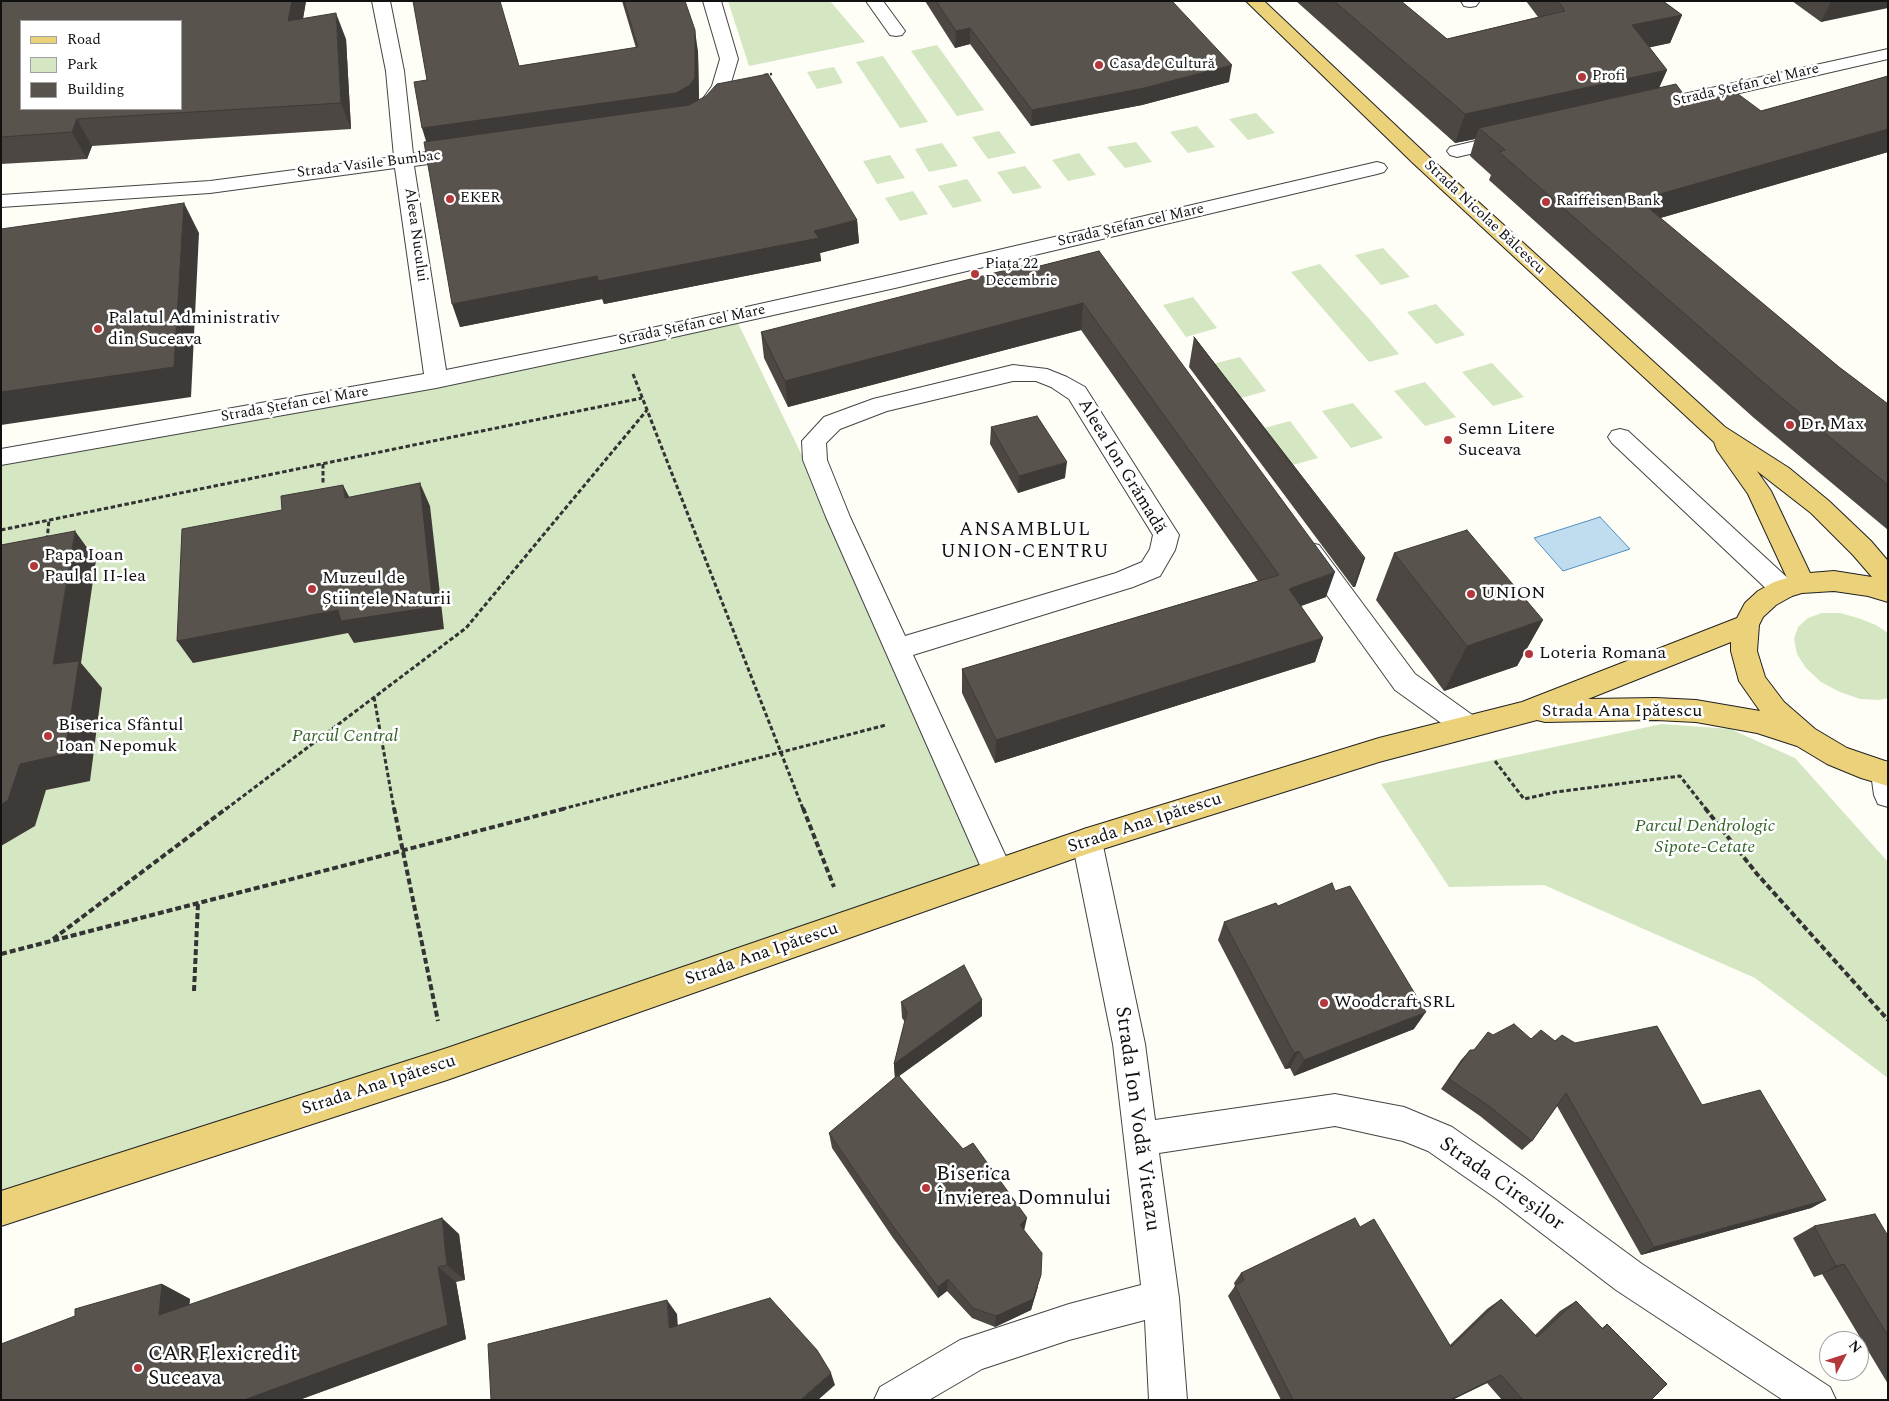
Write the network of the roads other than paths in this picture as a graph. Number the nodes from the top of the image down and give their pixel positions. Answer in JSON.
{"nodes":[{"id":1,"x":381,"y":1,"type":"edge"},
{"id":2,"x":712,"y":1,"type":"edge"},
{"id":3,"x":874,"y":1,"type":"edge"},
{"id":4,"x":1254,"y":1,"type":"edge"},
{"id":5,"x":896,"y":31,"type":"dead end"},
{"id":6,"x":1888,"y":54,"type":"edge"},
{"id":7,"x":1639,"y":110,"type":"edge"},
{"id":8,"x":685,"y":122,"type":"edge"},
{"id":9,"x":1524,"y":136,"type":"edge"},
{"id":10,"x":482,"y":151,"type":"edge"},
{"id":11,"x":1458,"y":151,"type":"edge"},
{"id":12,"x":404,"y":162,"type":"junction"},
{"id":13,"x":1377,"y":168,"type":"dead end"},
{"id":14,"x":1,"y":201,"type":"edge"},
{"id":15,"x":1080,"y":238,"type":"junction"},
{"id":16,"x":1094,"y":258,"type":"edge"},
{"id":17,"x":436,"y":380,"type":"junction"},
{"id":18,"x":1717,"y":433,"type":"junction"},
{"id":19,"x":1620,"y":437,"type":"dead end"},
{"id":20,"x":1,"y":457,"type":"edge"},
{"id":21,"x":1299,"y":538,"type":"edge"},
{"id":22,"x":1888,"y":578,"type":"edge"},
{"id":23,"x":1792,"y":586,"type":"junction"},
{"id":24,"x":1888,"y":592,"type":"edge"},
{"id":25,"x":1746,"y":625,"type":"junction"},
{"id":26,"x":898,"y":649,"type":"junction"},
{"id":27,"x":1526,"y":712,"type":"junction"},
{"id":28,"x":1468,"y":727,"type":"junction"},
{"id":29,"x":1805,"y":737,"type":"junction"},
{"id":30,"x":1887,"y":780,"type":"edge"},
{"id":31,"x":1088,"y":842,"type":"junction"},
{"id":32,"x":998,"y":872,"type":"junction"},
{"id":33,"x":1141,"y":1139,"type":"junction"},
{"id":34,"x":1,"y":1209,"type":"edge"},
{"id":35,"x":1160,"y":1298,"type":"junction"},
{"id":36,"x":893,"y":1400,"type":"edge"},
{"id":37,"x":1168,"y":1400,"type":"edge"},
{"id":38,"x":1817,"y":1400,"type":"edge"}],
"edges":[{"from":1,"to":12,"type":"street","name":"Aleea Nucului"},
{"from":2,"to":8,"type":"street"},
{"from":3,"to":5,"type":"street"},
{"from":4,"to":18,"type":"main road","name":"Strada Nicolae Bălcescu"},
{"from":6,"to":7,"type":"street","name":"Strada Ștefan cel Mare"},
{"from":9,"to":11,"type":"street"},
{"from":10,"to":12,"type":"street","name":"Strada Vasile Bumbac"},
{"from":12,"to":14,"type":"street","name":"Strada Vasile Bumbac"},
{"from":12,"to":17,"type":"street","name":"Aleea Nucului"},
{"from":13,"to":15,"type":"street","name":"Strada Ștefan cel Mare"},
{"from":15,"to":16,"type":"street"},
{"from":15,"to":17,"type":"street","name":"Strada Ștefan cel Mare"},
{"from":17,"to":20,"type":"street","name":"Strada Ștefan cel Mare"},
{"from":18,"to":22,"type":"main road","name":"Strada Nicolae Bălcescu"},
{"from":18,"to":23,"type":"main road","name":"Strada Nicolae Bălcescu"},
{"from":19,"to":23,"type":"street"},
{"from":21,"to":28,"type":"street"},
{"from":23,"to":24,"type":"main road"},
{"from":23,"to":25,"type":"main road"},
{"from":25,"to":27,"type":"main road","name":"Strada Ana Ipătescu"},
{"from":25,"to":29,"type":"main road"},
{"from":26,"to":26,"type":"street","name":"Aleea Ion Grămadă"},
{"from":26,"to":32,"type":"street","name":"Aleea Ion Grămadă"},
{"from":27,"to":28,"type":"main road","name":"Strada Ana Ipătescu"},
{"from":27,"to":29,"type":"main road","name":"Strada Ana Ipătescu"},
{"from":28,"to":31,"type":"main road","name":"Strada Ana Ipătescu"},
{"from":29,"to":30,"type":"main road"},
{"from":31,"to":32,"type":"main road","name":"Strada Ana Ipătescu"},
{"from":31,"to":33,"type":"street","name":"Strada Ion Vodă Viteazu"},
{"from":32,"to":34,"type":"main road","name":"Strada Ana Ipătescu"},
{"from":33,"to":35,"type":"street","name":"Strada Ion Vodă Viteazu"},
{"from":33,"to":38,"type":"street","name":"Strada Cireșilor"},
{"from":35,"to":36,"type":"street"},
{"from":35,"to":37,"type":"street","name":"Strada Ion Vodă Viteazu"}]}
